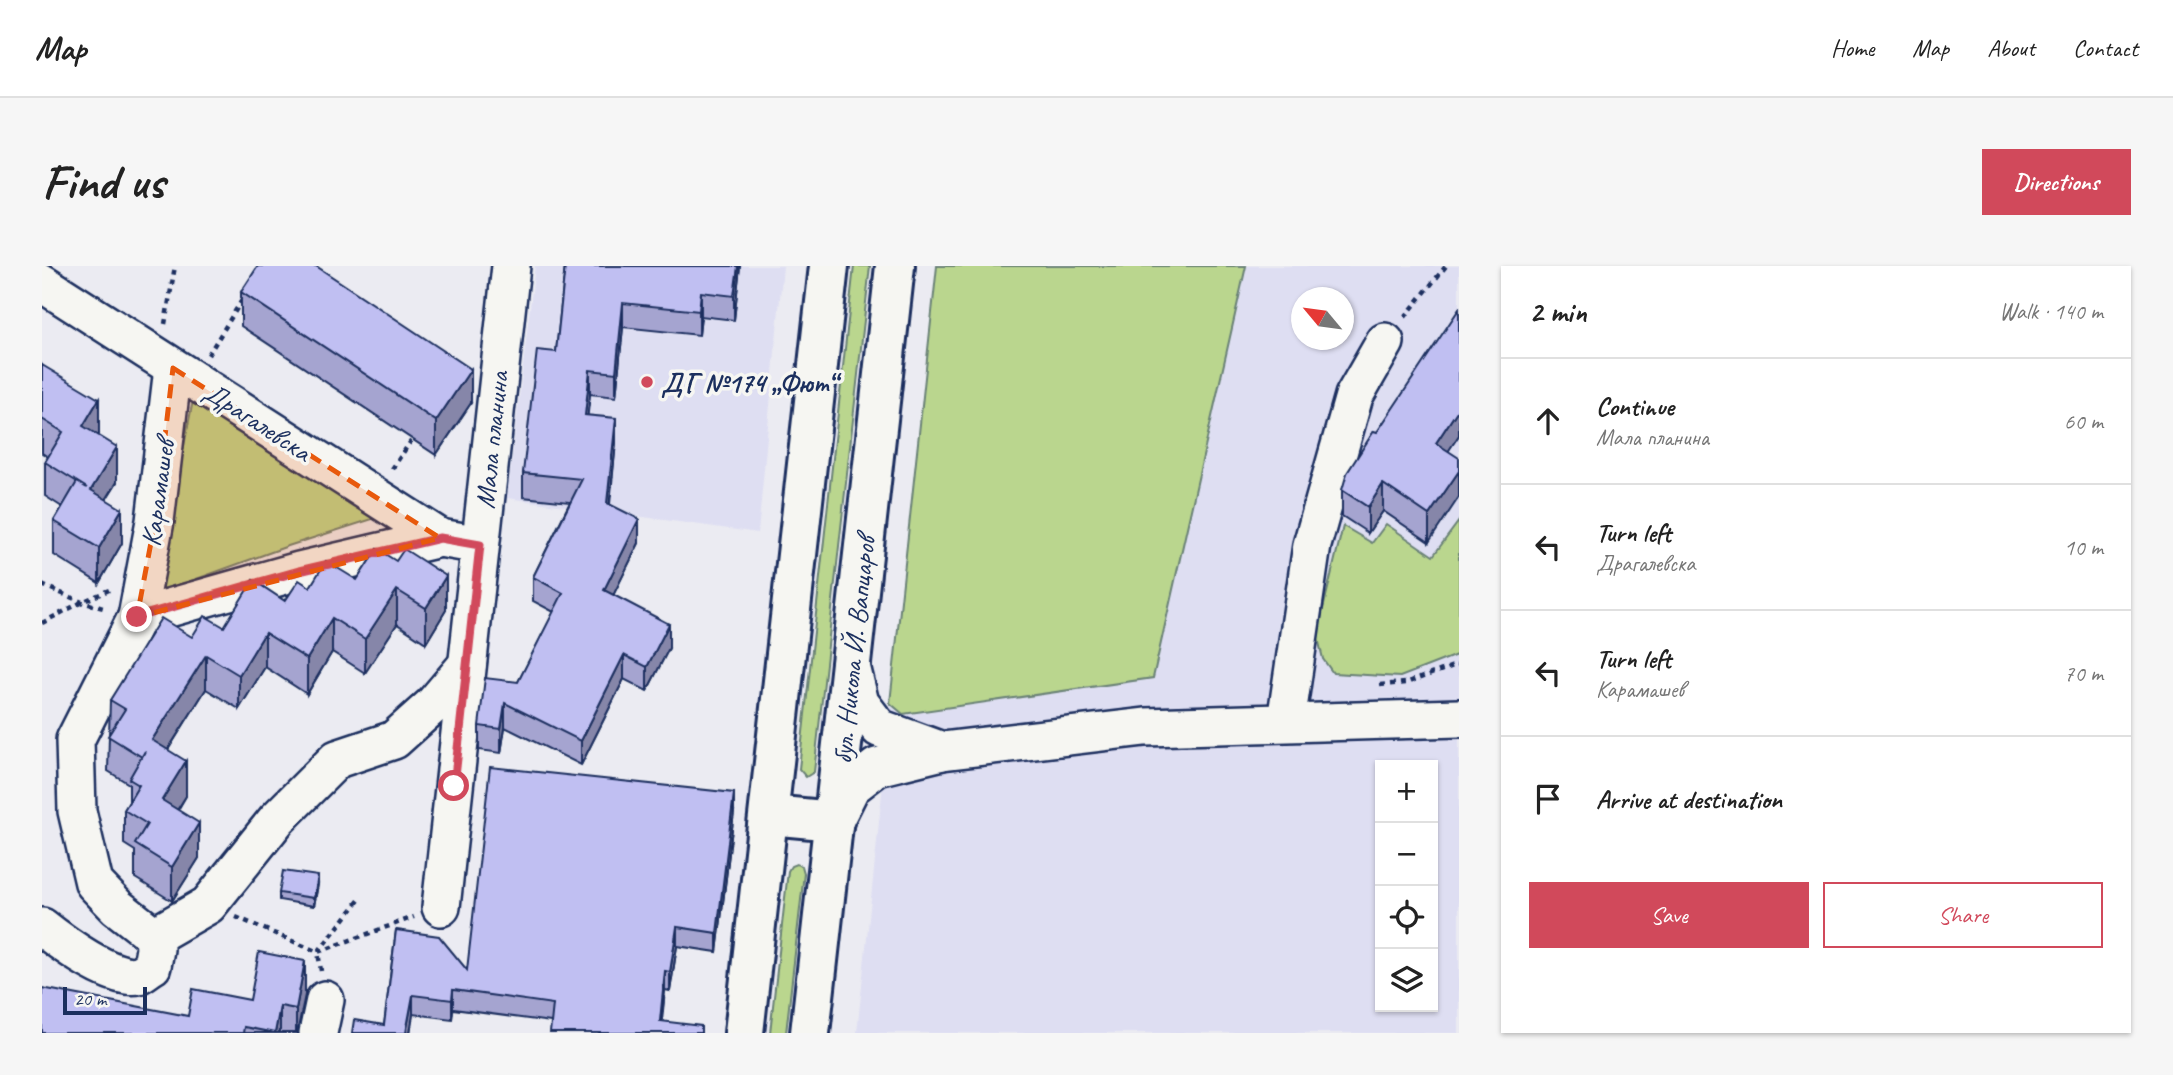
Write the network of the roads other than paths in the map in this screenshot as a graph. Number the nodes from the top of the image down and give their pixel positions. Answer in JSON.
{"nodes":[{"id":1,"x":511,"y":266,"type":"edge"},
{"id":2,"x":829,"y":266,"type":"edge"},
{"id":3,"x":895,"y":266,"type":"edge"},
{"id":4,"x":42,"y":283,"type":"edge"},
{"id":5,"x":1385,"y":342,"type":"road end"},
{"id":6,"x":175,"y":368,"type":"junction"},
{"id":7,"x":440,"y":538,"type":"junction"},
{"id":8,"x":480,"y":545,"type":"junction"},
{"id":9,"x":137,"y":617,"type":"junction"},
{"id":10,"x":467,"y":665,"type":"junction"},
{"id":11,"x":851,"y":666,"type":"junction"},
{"id":12,"x":1459,"y":718,"type":"edge"},
{"id":13,"x":1286,"y":722,"type":"junction"},
{"id":14,"x":942,"y":751,"type":"junction"},
{"id":15,"x":770,"y":815,"type":"junction"},
{"id":16,"x":834,"y":821,"type":"junction"},
{"id":17,"x":441,"y":907,"type":"road end"},
{"id":18,"x":42,"y":927,"type":"edge"},
{"id":19,"x":154,"y":936,"type":"junction"},
{"id":20,"x":744,"y":1033,"type":"edge"},
{"id":21,"x":810,"y":1033,"type":"edge"}],
"edges":[{"from":1,"to":8,"type":"street","name":"Мала планина"},
{"from":2,"to":15,"type":"main road"},
{"from":3,"to":11,"type":"main road","name":"бул. Никола Й. Вапцаров"},
{"from":4,"to":6,"type":"street","name":"Драгалевска"},
{"from":5,"to":13,"type":"street"},
{"from":6,"to":7,"type":"street","name":"Драгалевска"},
{"from":6,"to":9,"type":"street","name":"Карамашев"},
{"from":7,"to":8,"type":"street","name":"Драгалевска"},
{"from":7,"to":9,"type":"street"},
{"from":8,"to":10,"type":"street","name":"Мала планина"},
{"from":9,"to":19,"type":"street","name":"Карамашев"},
{"from":10,"to":17,"type":"street","name":"Мала планина"},
{"from":10,"to":19,"type":"street"},
{"from":11,"to":14,"type":"street"},
{"from":11,"to":16,"type":"main road","name":"бул. Никола Й. Вапцаров"},
{"from":12,"to":13,"type":"street"},
{"from":13,"to":14,"type":"street"},
{"from":14,"to":16,"type":"street"},
{"from":15,"to":16,"type":"main road"},
{"from":15,"to":20,"type":"main road"},
{"from":16,"to":21,"type":"main road","name":"бул. Никола Й. Вапцаров"},
{"from":18,"to":19,"type":"street"}]}
